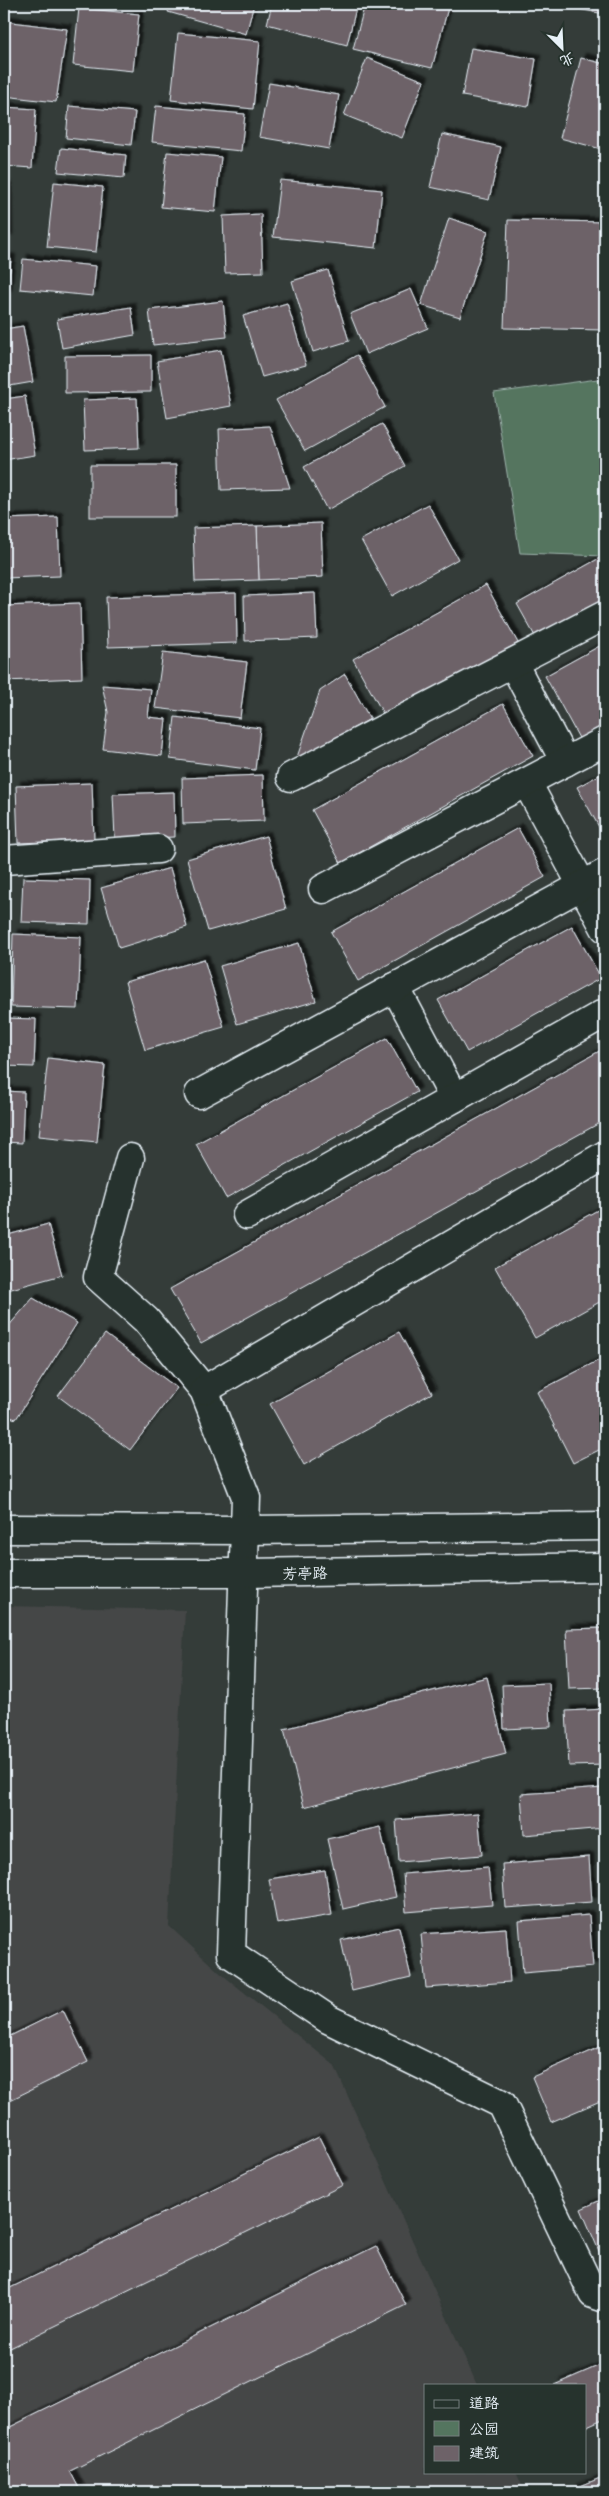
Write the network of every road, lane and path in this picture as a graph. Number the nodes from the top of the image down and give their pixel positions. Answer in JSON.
{"nodes":[{"id":1,"x":605,"y":615,"type":"edge"},
{"id":2,"x":513,"y":663,"type":"junction"},
{"id":3,"x":605,"y":741,"type":"edge"},
{"id":4,"x":565,"y":762,"type":"junction"},
{"id":5,"x":291,"y":777,"type":"dead end"},
{"id":6,"x":527,"y":783,"type":"junction"},
{"id":7,"x":158,"y":849,"type":"dead end"},
{"id":8,"x":4,"y":860,"type":"edge"},
{"id":9,"x":594,"y":879,"type":"edge"},
{"id":10,"x":323,"y":889,"type":"dead end"},
{"id":11,"x":605,"y":928,"type":"edge"},
{"id":12,"x":395,"y":987,"type":"junction"},
{"id":13,"x":605,"y":1013,"type":"edge"},
{"id":14,"x":199,"y":1094,"type":"dead end"},
{"id":15,"x":454,"y":1098,"type":"junction"},
{"id":16,"x":605,"y":1155,"type":"edge"},
{"id":17,"x":130,"y":1158,"type":"dead end"},
{"id":18,"x":247,"y":1215,"type":"dead end"},
{"id":19,"x":204,"y":1390,"type":"junction"},
{"id":20,"x":605,"y":1526,"type":"edge"},
{"id":21,"x":4,"y":1528,"type":"edge"},
{"id":22,"x":245,"y":1530,"type":"junction"},
{"id":23,"x":605,"y":1567,"type":"edge"},
{"id":24,"x":4,"y":1573,"type":"edge"},
{"id":25,"x":243,"y":1573,"type":"junction"},
{"id":26,"x":605,"y":2298,"type":"edge"}],
"edges":[{"from":1,"to":2,"type":"street"},
{"from":2,"to":4,"type":"street"},
{"from":2,"to":5,"type":"street"},
{"from":3,"to":4,"type":"street"},
{"from":4,"to":6,"type":"street"},
{"from":6,"to":9,"type":"street"},
{"from":6,"to":10,"type":"street"},
{"from":7,"to":8,"type":"street"},
{"from":9,"to":11,"type":"street"},
{"from":9,"to":12,"type":"street"},
{"from":12,"to":14,"type":"street"},
{"from":12,"to":15,"type":"street"},
{"from":13,"to":15,"type":"street"},
{"from":15,"to":18,"type":"street"},
{"from":16,"to":19,"type":"street"},
{"from":17,"to":19,"type":"street"},
{"from":19,"to":22,"type":"street"},
{"from":20,"to":22,"type":"street"},
{"from":21,"to":22,"type":"street"},
{"from":22,"to":25,"type":"street"},
{"from":23,"to":25,"type":"street","name":"芳亭路"},
{"from":24,"to":25,"type":"street","name":"芳亭路"},
{"from":25,"to":26,"type":"street"}]}
